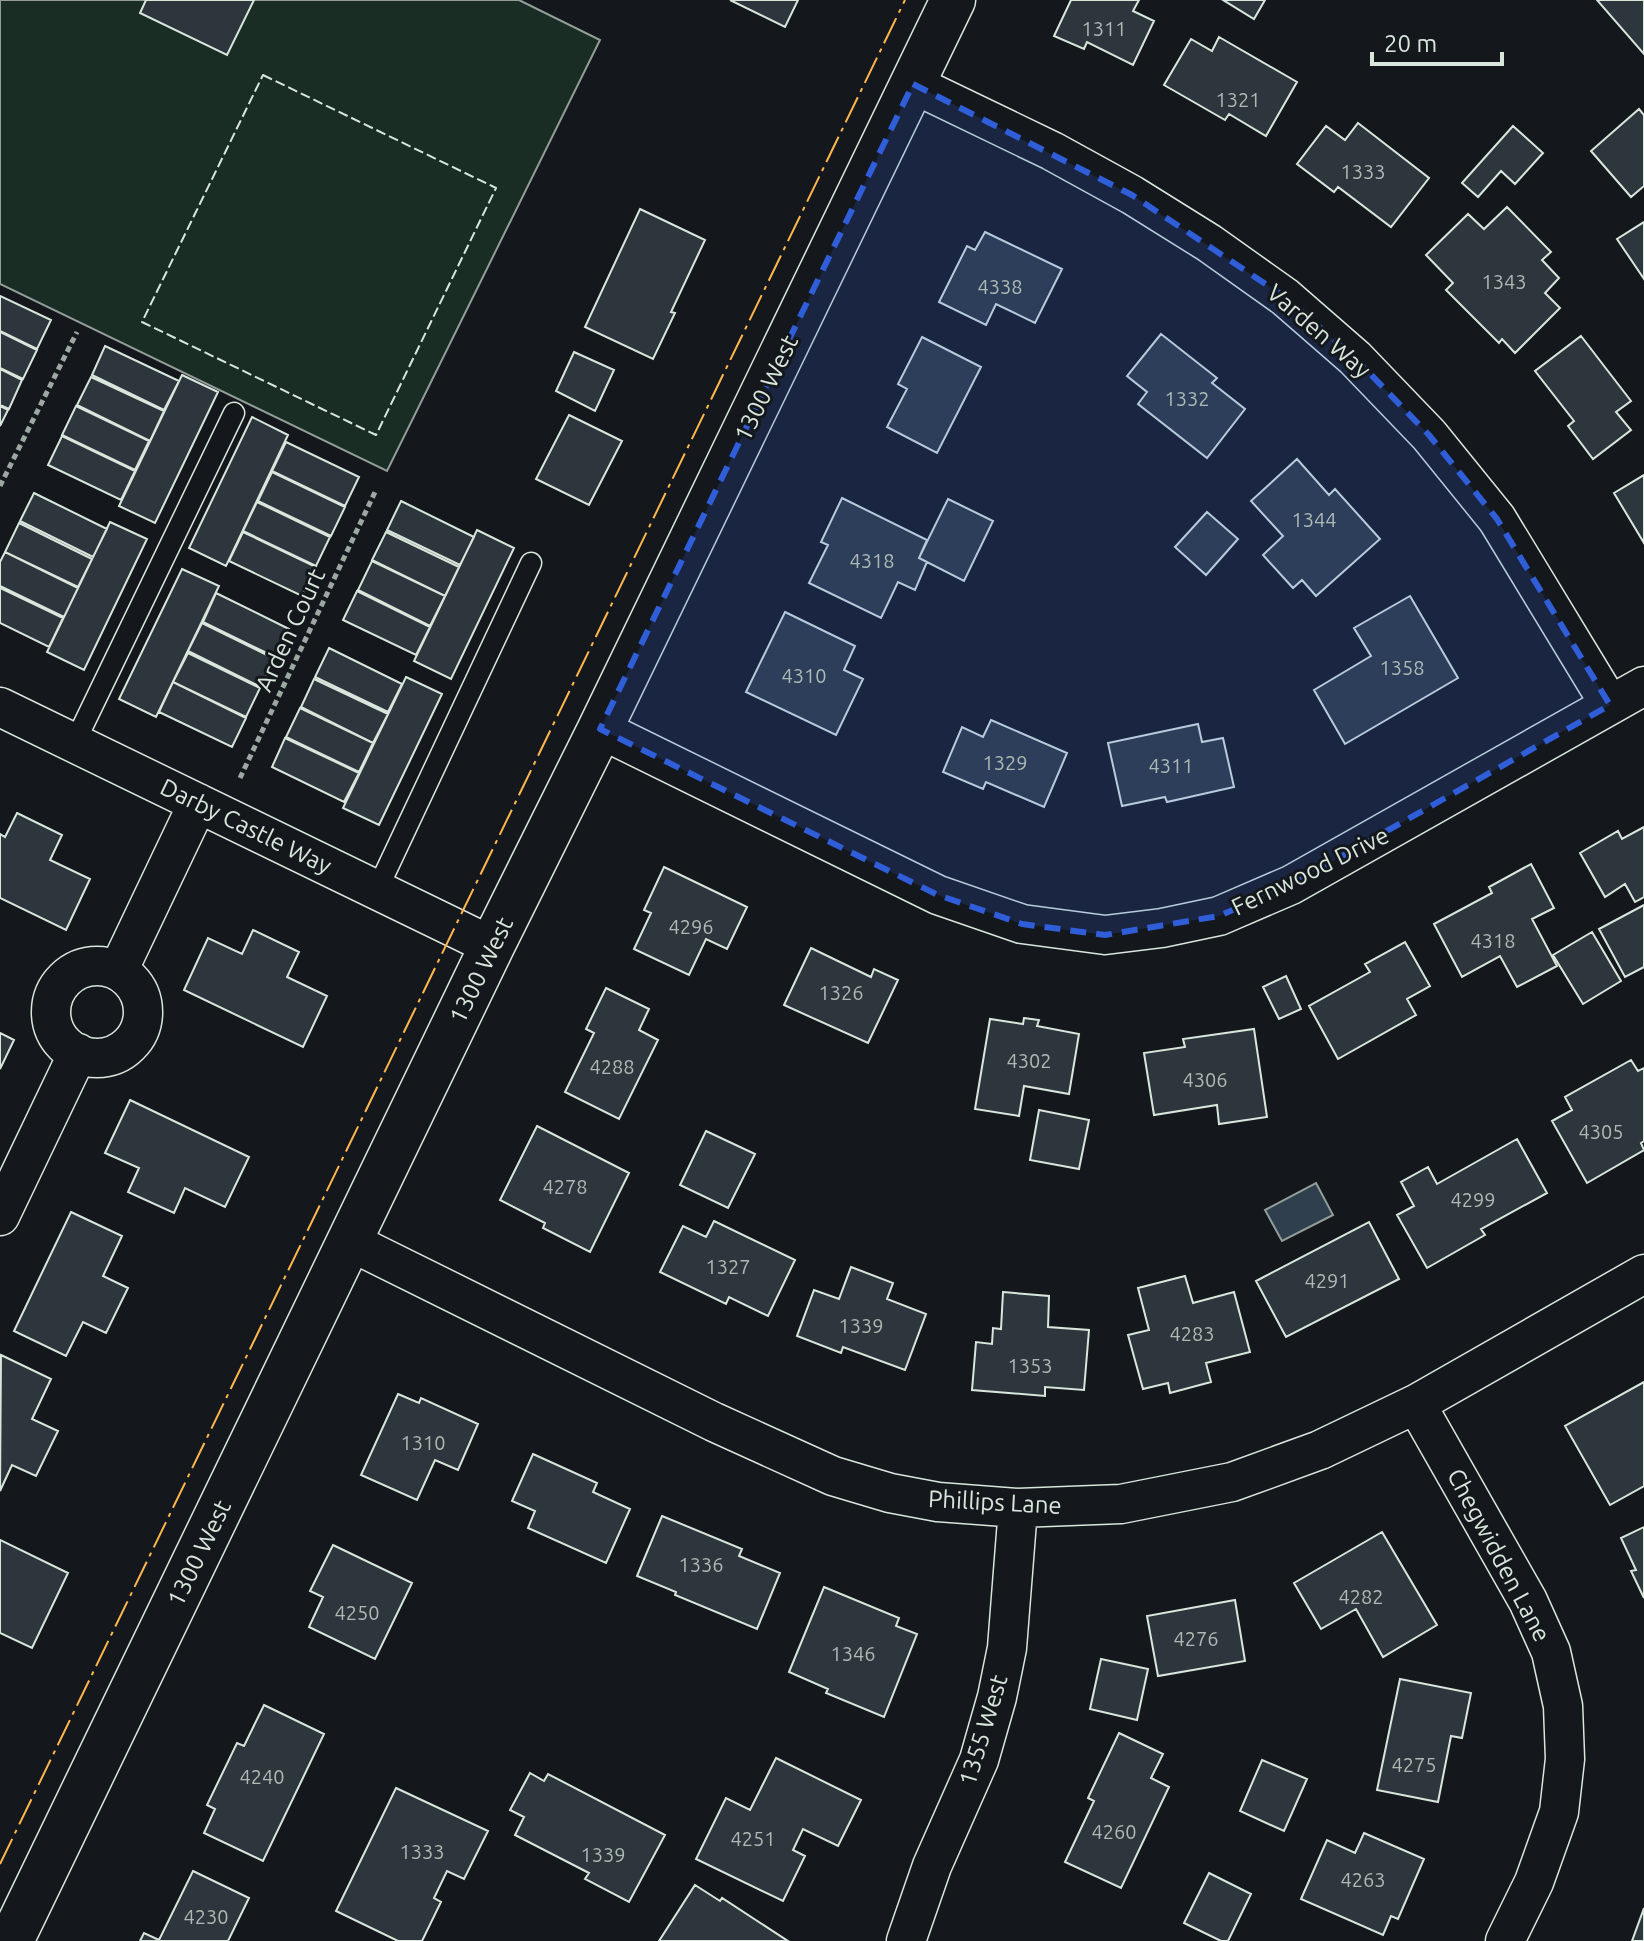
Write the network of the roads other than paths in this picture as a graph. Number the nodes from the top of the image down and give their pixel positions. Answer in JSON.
{"nodes":[{"id":1,"x":953,"y":0,"type":"edge"},
{"id":2,"x":913,"y":84,"type":"junction"},
{"id":3,"x":234,"y":413,"type":"dead end"},
{"id":4,"x":531,"y":563,"type":"dead end"},
{"id":5,"x":1644,"y":686,"type":"edge"},
{"id":6,"x":1610,"y":705,"type":"junction"},
{"id":7,"x":0,"y":707,"type":"edge"},
{"id":8,"x":600,"y":729,"type":"junction"},
{"id":9,"x":75,"y":742,"type":"junction"},
{"id":10,"x":198,"y":803,"type":"junction"},
{"id":11,"x":377,"y":890,"type":"junction"},
{"id":12,"x":492,"y":946,"type":"junction"},
{"id":13,"x":118,"y":971,"type":"junction"},
{"id":14,"x":78,"y":1053,"type":"junction"},
{"id":15,"x":0,"y":1216,"type":"edge"},
{"id":16,"x":349,"y":1241,"type":"junction"},
{"id":17,"x":1644,"y":1274,"type":"edge"},
{"id":18,"x":1416,"y":1404,"type":"junction"},
{"id":19,"x":1018,"y":1508,"type":"junction"},
{"id":20,"x":11,"y":1941,"type":"edge"},
{"id":21,"x":906,"y":1941,"type":"edge"},
{"id":22,"x":1505,"y":1941,"type":"edge"}],
"edges":[{"from":1,"to":2,"type":"street","name":"1300 West"},
{"from":2,"to":6,"type":"street","name":"Varden Way"},
{"from":2,"to":8,"type":"street","name":"1300 West"},
{"from":3,"to":9,"type":"lane"},
{"from":4,"to":11,"type":"lane"},
{"from":5,"to":6,"type":"street","name":"Fernwood Drive"},
{"from":6,"to":8,"type":"street","name":"Fernwood Drive"},
{"from":7,"to":9,"type":"street","name":"Darby Castle Way"},
{"from":8,"to":12,"type":"street","name":"1300 West"},
{"from":9,"to":10,"type":"street","name":"Darby Castle Way"},
{"from":10,"to":11,"type":"street","name":"Darby Castle Way"},
{"from":10,"to":13,"type":"street"},
{"from":11,"to":12,"type":"street","name":"Darby Castle Way"},
{"from":12,"to":16,"type":"street","name":"1300 West"},
{"from":13,"to":14,"type":"street"},
{"from":13,"to":14,"type":"street"},
{"from":14,"to":15,"type":"street"},
{"from":16,"to":19,"type":"street","name":"Phillips Lane"},
{"from":16,"to":20,"type":"street","name":"1300 West"},
{"from":17,"to":18,"type":"street","name":"Phillips Lane"},
{"from":18,"to":19,"type":"street","name":"Phillips Lane"},
{"from":18,"to":22,"type":"street","name":"Chegwidden Lane"},
{"from":19,"to":21,"type":"street","name":"1355 West"}]}
